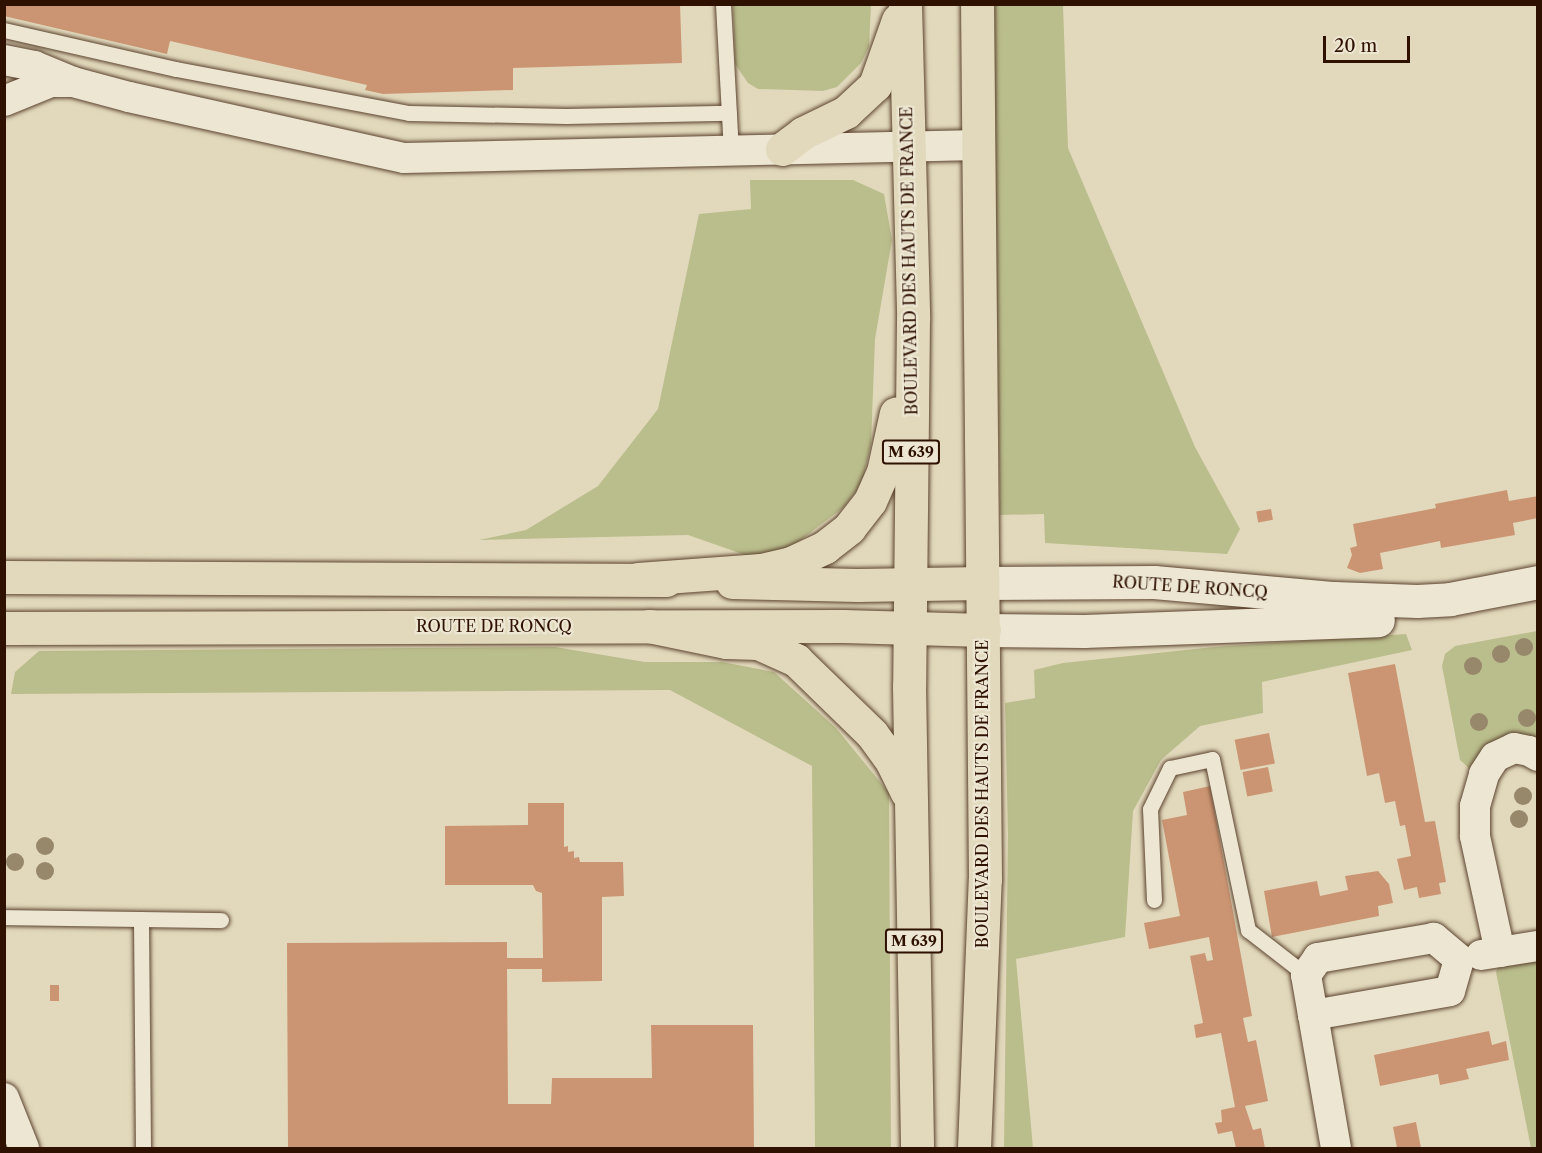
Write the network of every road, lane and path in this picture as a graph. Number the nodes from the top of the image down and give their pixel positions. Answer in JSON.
{"nodes":[{"id":1,"x":723,"y":4,"type":"edge"},
{"id":2,"x":904,"y":4,"type":"edge"},
{"id":3,"x":977,"y":4,"type":"edge"},
{"id":4,"x":4,"y":30,"type":"edge"},
{"id":5,"x":4,"y":60,"type":"edge"},
{"id":6,"x":73,"y":82,"type":"junction"},
{"id":7,"x":4,"y":101,"type":"edge"},
{"id":8,"x":729,"y":113,"type":"junction"},
{"id":9,"x":979,"y":145,"type":"junction"},
{"id":10,"x":909,"y":146,"type":"junction"},
{"id":11,"x":782,"y":149,"type":"junction"},
{"id":12,"x":731,"y":151,"type":"junction"},
{"id":13,"x":913,"y":319,"type":"junction"},
{"id":14,"x":4,"y":577,"type":"edge"},
{"id":15,"x":638,"y":579,"type":"junction"},
{"id":16,"x":1538,"y":582,"type":"edge"},
{"id":17,"x":982,"y":583,"type":"junction"},
{"id":18,"x":909,"y":585,"type":"junction"},
{"id":19,"x":1473,"y":604,"type":"junction"},
{"id":20,"x":1538,"y":604,"type":"edge"},
{"id":21,"x":946,"y":606,"type":"junction"},
{"id":22,"x":649,"y":626,"type":"junction"},
{"id":23,"x":909,"y":626,"type":"junction"},
{"id":24,"x":4,"y":628,"type":"edge"},
{"id":25,"x":984,"y":630,"type":"junction"},
{"id":26,"x":1538,"y":756,"type":"edge"},
{"id":27,"x":910,"y":798,"type":"junction"},
{"id":28,"x":1154,"y":900,"type":"dead end"},
{"id":29,"x":4,"y":917,"type":"edge"},
{"id":30,"x":141,"y":919,"type":"junction"},
{"id":31,"x":221,"y":920,"type":"dead end"},
{"id":32,"x":1538,"y":945,"type":"edge"},
{"id":33,"x":1500,"y":952,"type":"junction"},
{"id":34,"x":1459,"y":959,"type":"junction"},
{"id":35,"x":1306,"y":975,"type":"junction"},
{"id":36,"x":1313,"y":1015,"type":"junction"},
{"id":37,"x":4,"y":1098,"type":"edge"},
{"id":38,"x":24,"y":1149,"type":"edge"},
{"id":39,"x":143,"y":1149,"type":"edge"},
{"id":40,"x":917,"y":1149,"type":"edge"},
{"id":41,"x":974,"y":1149,"type":"edge"},
{"id":42,"x":1336,"y":1149,"type":"edge"}],
"edges":[{"from":1,"to":8,"type":"lane"},
{"from":2,"to":10,"type":"main road","name":"BOULEVARD DES HAUTS DE FRANCE","number":"M 639"},
{"from":2,"to":11,"type":"main road"},
{"from":3,"to":9,"type":"main road","name":"BOULEVARD DES HAUTS DE FRANCE"},
{"from":4,"to":8,"type":"lane"},
{"from":5,"to":6,"type":"street"},
{"from":6,"to":7,"type":"street"},
{"from":6,"to":12,"type":"street"},
{"from":8,"to":12,"type":"lane"},
{"from":9,"to":10,"type":"street"},
{"from":9,"to":17,"type":"main road","name":"BOULEVARD DES HAUTS DE FRANCE"},
{"from":10,"to":11,"type":"street"},
{"from":10,"to":13,"type":"main road","name":"BOULEVARD DES HAUTS DE FRANCE","number":"M 639"},
{"from":11,"to":12,"type":"street"},
{"from":13,"to":15,"type":"main road"},
{"from":13,"to":18,"type":"main road","name":"BOULEVARD DES HAUTS DE FRANCE","number":"M 639"},
{"from":14,"to":15,"type":"main road","name":"ROUTE DE RONCQ"},
{"from":15,"to":18,"type":"main road","name":"ROUTE DE RONCQ"},
{"from":16,"to":19,"type":"main road"},
{"from":17,"to":18,"type":"main road","name":"ROUTE DE RONCQ"},
{"from":17,"to":19,"type":"main road","name":"ROUTE DE RONCQ"},
{"from":17,"to":21,"type":"main road"},
{"from":17,"to":25,"type":"main road","name":"BOULEVARD DES HAUTS DE FRANCE"},
{"from":18,"to":21,"type":"main road","name":"ROUTE DE RONCQ"},
{"from":18,"to":23,"type":"main road","name":"BOULEVARD DES HAUTS DE FRANCE","number":"M 639"},
{"from":19,"to":20,"type":"main road"},
{"from":19,"to":25,"type":"main road","name":"ROUTE DE RONCQ"},
{"from":21,"to":23,"type":"main road"},
{"from":21,"to":25,"type":"main road","name":"ROUTE DE RONCQ"},
{"from":22,"to":23,"type":"main road","name":"ROUTE DE RONCQ"},
{"from":22,"to":24,"type":"main road","name":"ROUTE DE RONCQ"},
{"from":22,"to":27,"type":"main road"},
{"from":23,"to":25,"type":"main road","name":"ROUTE DE RONCQ"},
{"from":23,"to":27,"type":"main road","name":"BOULEVARD DES HAUTS DE FRANCE","number":"M 639"},
{"from":25,"to":41,"type":"main road","name":"BOULEVARD DES HAUTS DE FRANCE"},
{"from":26,"to":33,"type":"street"},
{"from":27,"to":40,"type":"main road","name":"BOULEVARD DES HAUTS DE FRANCE","number":"M 639"},
{"from":28,"to":35,"type":"lane"},
{"from":29,"to":30,"type":"lane"},
{"from":30,"to":31,"type":"lane"},
{"from":30,"to":39,"type":"lane"},
{"from":32,"to":33,"type":"street"},
{"from":33,"to":34,"type":"street"},
{"from":34,"to":35,"type":"street"},
{"from":34,"to":36,"type":"street"},
{"from":35,"to":36,"type":"street"},
{"from":36,"to":42,"type":"street"},
{"from":37,"to":38,"type":"street"}]}
